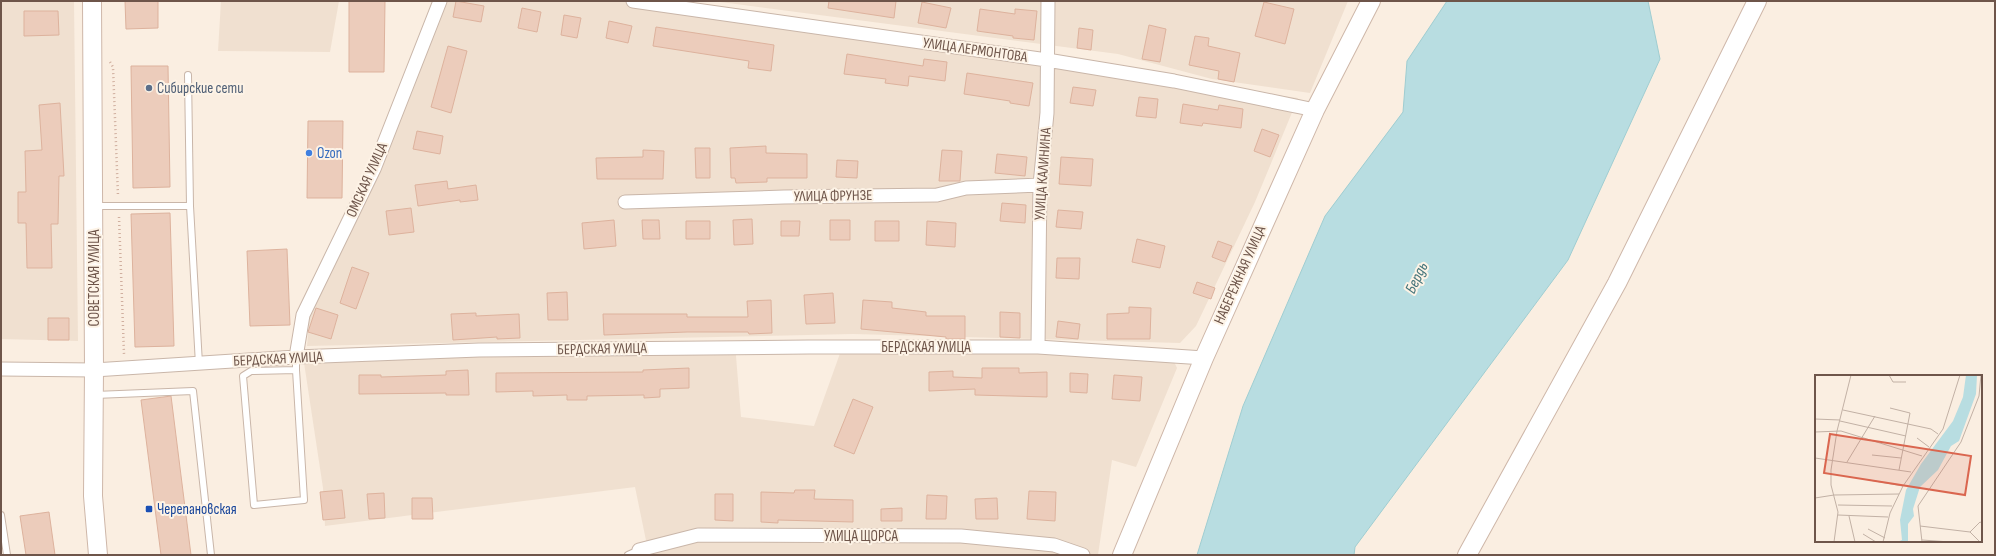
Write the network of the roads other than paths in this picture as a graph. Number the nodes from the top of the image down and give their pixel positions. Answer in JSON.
{"nodes":[{"id":1,"x":92,"y":1,"type":"edge"},
{"id":2,"x":440,"y":1,"type":"edge"},
{"id":3,"x":633,"y":1,"type":"edge"},
{"id":4,"x":1048,"y":1,"type":"edge"},
{"id":5,"x":1371,"y":1,"type":"edge"},
{"id":6,"x":1757,"y":1,"type":"edge"},
{"id":7,"x":1046,"y":60,"type":"junction"},
{"id":8,"x":188,"y":75,"type":"dead end"},
{"id":9,"x":1314,"y":110,"type":"junction"},
{"id":10,"x":1040,"y":185,"type":"junction"},
{"id":11,"x":625,"y":202,"type":"dead end"},
{"id":12,"x":94,"y":206,"type":"junction"},
{"id":13,"x":190,"y":206,"type":"junction"},
{"id":14,"x":1038,"y":347,"type":"junction"},
{"id":15,"x":1204,"y":358,"type":"junction"},
{"id":16,"x":199,"y":364,"type":"junction"},
{"id":17,"x":296,"y":364,"type":"junction"},
{"id":18,"x":1,"y":369,"type":"edge"},
{"id":19,"x":94,"y":370,"type":"junction"},
{"id":20,"x":94,"y":395,"type":"junction"},
{"id":21,"x":1,"y":516,"type":"edge"},
{"id":22,"x":634,"y":553,"type":"edge"},
{"id":23,"x":7,"y":555,"type":"edge"},
{"id":24,"x":98,"y":555,"type":"edge"},
{"id":25,"x":211,"y":555,"type":"edge"},
{"id":26,"x":1083,"y":555,"type":"edge"},
{"id":27,"x":1122,"y":555,"type":"edge"},
{"id":28,"x":1466,"y":555,"type":"edge"}],
"edges":[{"from":1,"to":12,"type":"street","name":"СОВЕТСКАЯ УЛИЦА"},
{"from":2,"to":17,"type":"street","name":"ОМСКАЯ УЛИЦА"},
{"from":3,"to":7,"type":"street","name":"УЛИЦА ЛЕРМОНТОВА"},
{"from":4,"to":7,"type":"street","name":"УЛИЦА КАЛИНИНА"},
{"from":5,"to":9,"type":"street","name":"НАБЕРЕЖНАЯ УЛИЦА"},
{"from":6,"to":28,"type":"street"},
{"from":7,"to":9,"type":"street","name":"УЛИЦА ЛЕРМОНТОВА"},
{"from":7,"to":10,"type":"street","name":"УЛИЦА КАЛИНИНА"},
{"from":8,"to":13,"type":"lane"},
{"from":9,"to":15,"type":"street","name":"НАБЕРЕЖНАЯ УЛИЦА"},
{"from":10,"to":11,"type":"street","name":"УЛИЦА ФРУНЗЕ"},
{"from":10,"to":14,"type":"street","name":"УЛИЦА КАЛИНИНА"},
{"from":12,"to":13,"type":"lane"},
{"from":12,"to":19,"type":"street","name":"СОВЕТСКАЯ УЛИЦА"},
{"from":13,"to":16,"type":"lane"},
{"from":14,"to":15,"type":"street","name":"БЕРДСКАЯ УЛИЦА"},
{"from":14,"to":17,"type":"street","name":"БЕРДСКАЯ УЛИЦА"},
{"from":15,"to":27,"type":"street","name":"НАБЕРЕЖНАЯ УЛИЦА"},
{"from":16,"to":17,"type":"street","name":"БЕРДСКАЯ УЛИЦА"},
{"from":16,"to":19,"type":"street","name":"БЕРДСКАЯ УЛИЦА"},
{"from":17,"to":17,"type":"lane"},
{"from":18,"to":19,"type":"street","name":"БЕРДСКАЯ УЛИЦА"},
{"from":19,"to":20,"type":"street","name":"СОВЕТСКАЯ УЛИЦА"},
{"from":20,"to":24,"type":"street","name":"СОВЕТСКАЯ УЛИЦА"},
{"from":20,"to":25,"type":"lane"},
{"from":21,"to":23,"type":"lane"},
{"from":22,"to":26,"type":"street","name":"УЛИЦА ЩОРСА"}]}
